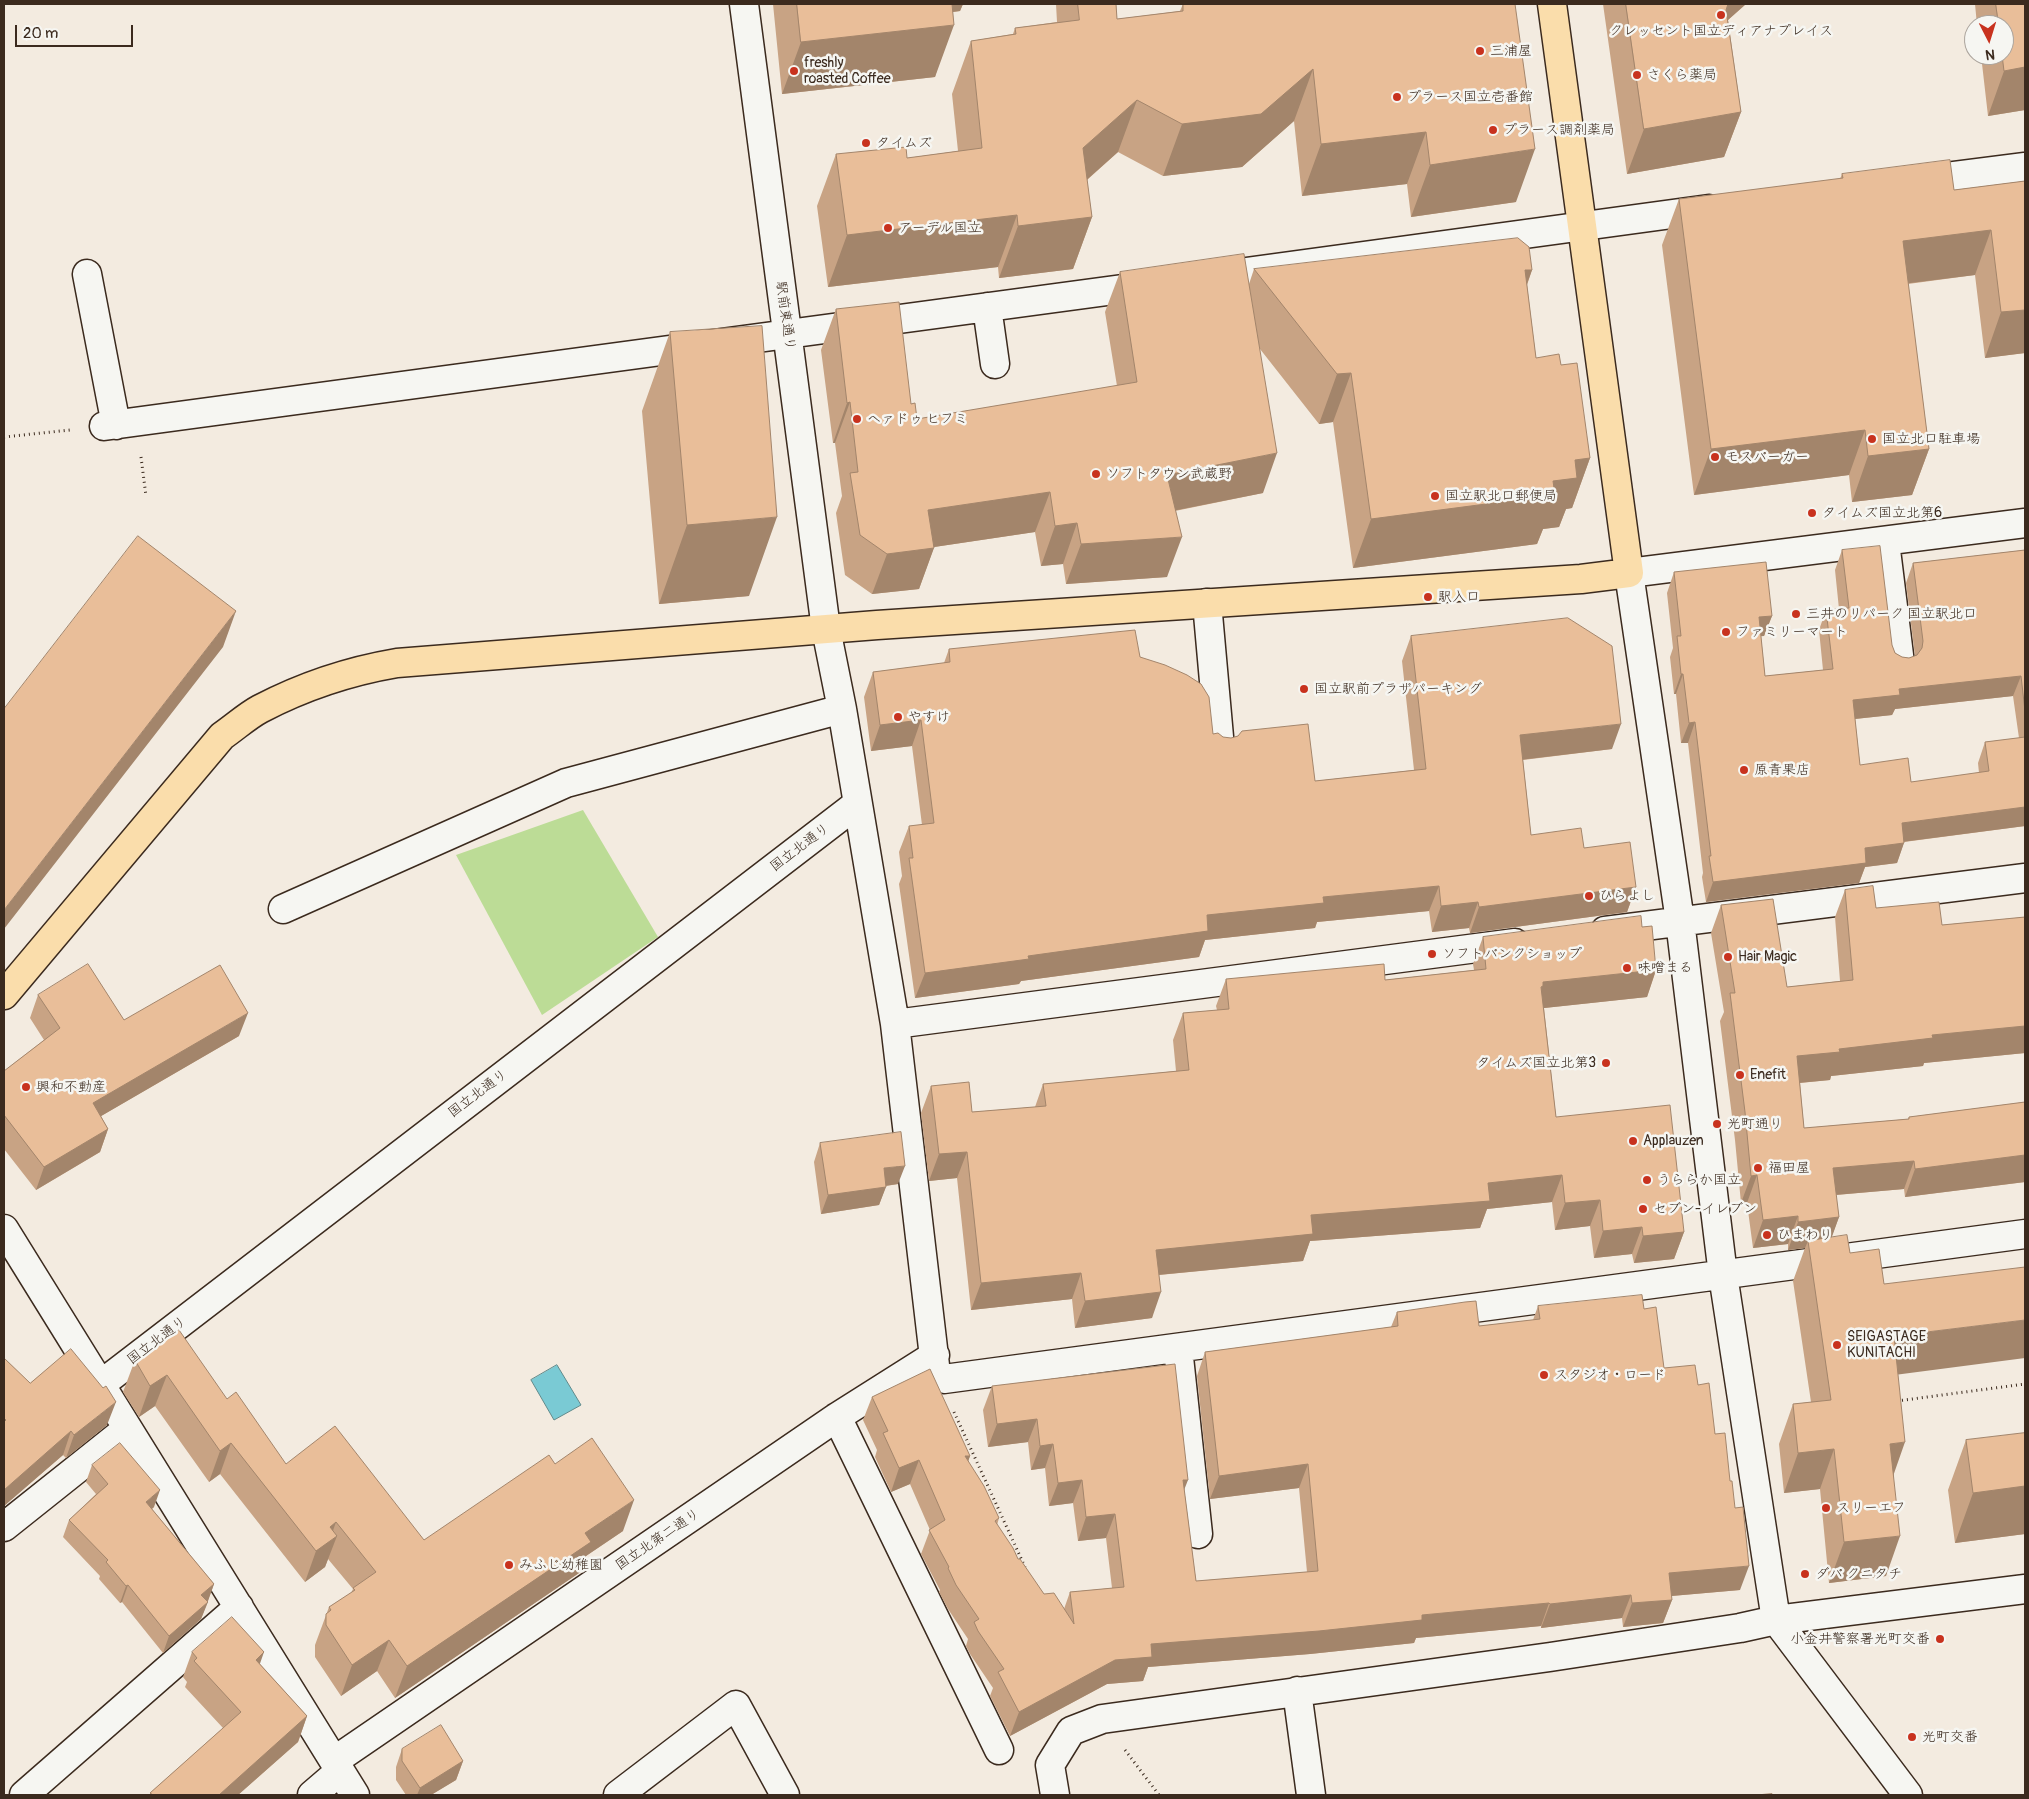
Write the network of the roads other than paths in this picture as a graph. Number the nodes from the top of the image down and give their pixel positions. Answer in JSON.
{"nodes":[{"id":1,"x":744,"y":4,"type":"edge"},
{"id":2,"x":1552,"y":4,"type":"edge"},
{"id":3,"x":2025,"y":167,"type":"edge"},
{"id":4,"x":1888,"y":185,"type":"edge"},
{"id":5,"x":1732,"y":206,"type":"edge"},
{"id":6,"x":1582,"y":226,"type":"junction"},
{"id":7,"x":87,"y":274,"type":"dead end"},
{"id":8,"x":987,"y":307,"type":"junction"},
{"id":9,"x":787,"y":334,"type":"junction"},
{"id":10,"x":995,"y":364,"type":"dead end"},
{"id":11,"x":2025,"y":523,"type":"edge"},
{"id":12,"x":1885,"y":542,"type":"junction"},
{"id":13,"x":1629,"y":573,"type":"junction"},
{"id":14,"x":1207,"y":603,"type":"junction"},
{"id":15,"x":826,"y":629,"type":"junction"},
{"id":16,"x":1900,"y":663,"type":"edge"},
{"id":17,"x":842,"y":709,"type":"junction"},
{"id":18,"x":1220,"y":748,"type":"edge"},
{"id":19,"x":857,"y":804,"type":"junction"},
{"id":20,"x":2025,"y":878,"type":"edge"},
{"id":21,"x":283,"y":909,"type":"dead end"},
{"id":22,"x":1680,"y":921,"type":"junction"},
{"id":23,"x":1578,"y":935,"type":"edge"},
{"id":24,"x":1539,"y":940,"type":"edge"},
{"id":25,"x":4,"y":995,"type":"edge"},
{"id":26,"x":895,"y":1024,"type":"junction"},
{"id":27,"x":4,"y":1229,"type":"edge"},
{"id":28,"x":2025,"y":1234,"type":"edge"},
{"id":29,"x":1723,"y":1275,"type":"junction"},
{"id":30,"x":1178,"y":1348,"type":"junction"},
{"id":31,"x":939,"y":1367,"type":"junction"},
{"id":32,"x":100,"y":1385,"type":"junction"},
{"id":33,"x":837,"y":1417,"type":"junction"},
{"id":34,"x":127,"y":1429,"type":"junction"},
{"id":35,"x":4,"y":1528,"type":"edge"},
{"id":36,"x":1198,"y":1534,"type":"dead end"},
{"id":37,"x":2025,"y":1588,"type":"edge"},
{"id":38,"x":239,"y":1606,"type":"junction"},
{"id":39,"x":1776,"y":1620,"type":"junction"},
{"id":40,"x":1297,"y":1692,"type":"junction"},
{"id":41,"x":999,"y":1750,"type":"dead end"},
{"id":42,"x":337,"y":1766,"type":"junction"},
{"id":43,"x":24,"y":1795,"type":"edge"},
{"id":44,"x":312,"y":1795,"type":"edge"},
{"id":45,"x":355,"y":1795,"type":"edge"},
{"id":46,"x":618,"y":1795,"type":"edge"},
{"id":47,"x":785,"y":1795,"type":"edge"},
{"id":48,"x":1055,"y":1795,"type":"edge"},
{"id":49,"x":1311,"y":1795,"type":"edge"},
{"id":50,"x":1908,"y":1795,"type":"edge"}],
"edges":[{"from":1,"to":9,"type":"street","name":"駅前東通り"},
{"from":2,"to":6,"type":"main road"},
{"from":3,"to":4,"type":"street"},
{"from":5,"to":6,"type":"street"},
{"from":6,"to":8,"type":"street"},
{"from":6,"to":13,"type":"main road"},
{"from":7,"to":9,"type":"street"},
{"from":8,"to":9,"type":"street"},
{"from":8,"to":10,"type":"street"},
{"from":9,"to":15,"type":"street","name":"駅前東通り"},
{"from":11,"to":12,"type":"street"},
{"from":12,"to":13,"type":"street"},
{"from":12,"to":16,"type":"street"},
{"from":13,"to":14,"type":"main road"},
{"from":13,"to":22,"type":"street"},
{"from":14,"to":15,"type":"main road"},
{"from":14,"to":18,"type":"street"},
{"from":15,"to":17,"type":"street","name":"駅前東通り"},
{"from":15,"to":25,"type":"main road"},
{"from":17,"to":19,"type":"street","name":"駅前東通り"},
{"from":17,"to":21,"type":"street"},
{"from":19,"to":26,"type":"street","name":"駅前東通り"},
{"from":19,"to":32,"type":"street","name":"国立北通り"},
{"from":20,"to":22,"type":"street"},
{"from":22,"to":23,"type":"street"},
{"from":22,"to":29,"type":"street"},
{"from":24,"to":26,"type":"street"},
{"from":26,"to":31,"type":"street","name":"駅前東通り"},
{"from":27,"to":32,"type":"street"},
{"from":28,"to":29,"type":"street"},
{"from":29,"to":30,"type":"street"},
{"from":29,"to":39,"type":"street"},
{"from":30,"to":31,"type":"street"},
{"from":30,"to":36,"type":"street"},
{"from":31,"to":33,"type":"street","name":"国立北第二通り"},
{"from":32,"to":34,"type":"street"},
{"from":33,"to":41,"type":"street"},
{"from":33,"to":42,"type":"street","name":"国立北第二通り"},
{"from":34,"to":35,"type":"street"},
{"from":34,"to":38,"type":"street"},
{"from":37,"to":39,"type":"street"},
{"from":38,"to":42,"type":"street"},
{"from":38,"to":43,"type":"street"},
{"from":39,"to":40,"type":"street"},
{"from":39,"to":50,"type":"street"},
{"from":40,"to":48,"type":"street"},
{"from":40,"to":49,"type":"street"},
{"from":42,"to":44,"type":"street","name":"国立北第二通り"},
{"from":42,"to":45,"type":"street"},
{"from":46,"to":47,"type":"street"}]}
